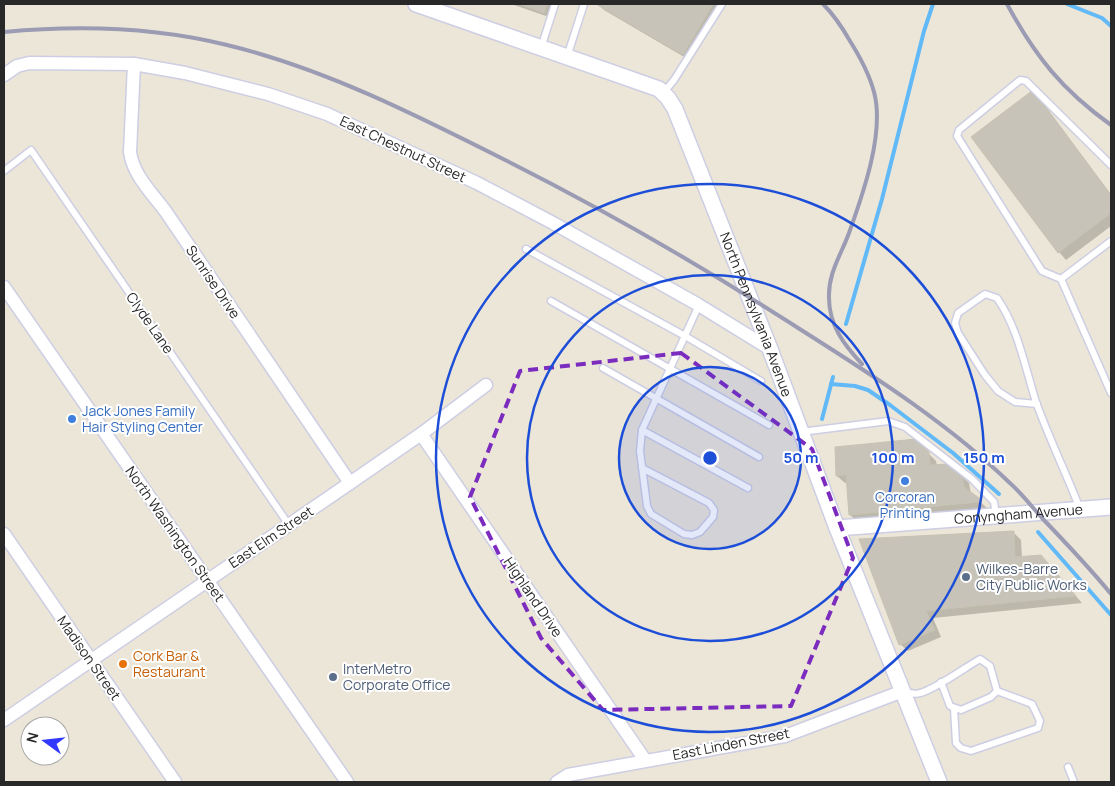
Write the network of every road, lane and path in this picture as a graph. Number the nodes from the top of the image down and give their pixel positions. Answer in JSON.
{"nodes":[{"id":1,"x":416,"y":4,"type":"edge"},
{"id":2,"x":555,"y":4,"type":"edge"},
{"id":3,"x":584,"y":4,"type":"edge"},
{"id":4,"x":722,"y":4,"type":"edge"},
{"id":5,"x":541,"y":48,"type":"junction"},
{"id":6,"x":567,"y":57,"type":"junction"},
{"id":7,"x":134,"y":64,"type":"junction"},
{"id":8,"x":4,"y":75,"type":"edge"},
{"id":9,"x":663,"y":93,"type":"junction"},
{"id":10,"x":1111,"y":164,"type":"edge"},
{"id":11,"x":4,"y":171,"type":"edge"},
{"id":12,"x":1111,"y":241,"type":"edge"},
{"id":13,"x":526,"y":249,"type":"dead end"},
{"id":14,"x":1061,"y":279,"type":"junction"},
{"id":15,"x":4,"y":287,"type":"edge"},
{"id":16,"x":551,"y":301,"type":"dead end"},
{"id":17,"x":699,"y":305,"type":"junction"},
{"id":18,"x":685,"y":336,"type":"junction"},
{"id":19,"x":770,"y":349,"type":"junction"},
{"id":20,"x":603,"y":368,"type":"dead end"},
{"id":21,"x":670,"y":368,"type":"junction"},
{"id":22,"x":761,"y":381,"type":"dead end"},
{"id":23,"x":486,"y":385,"type":"dead end"},
{"id":24,"x":1111,"y":393,"type":"edge"},
{"id":25,"x":657,"y":399,"type":"junction"},
{"id":26,"x":1037,"y":404,"type":"junction"},
{"id":27,"x":770,"y":425,"type":"dead end"},
{"id":28,"x":642,"y":430,"type":"junction"},
{"id":29,"x":801,"y":432,"type":"junction"},
{"id":30,"x":421,"y":434,"type":"junction"},
{"id":31,"x":759,"y":457,"type":"dead end"},
{"id":32,"x":642,"y":468,"type":"junction"},
{"id":33,"x":350,"y":483,"type":"junction"},
{"id":34,"x":748,"y":488,"type":"dead end"},
{"id":35,"x":1080,"y":509,"type":"junction"},
{"id":36,"x":1108,"y":510,"type":"edge"},
{"id":37,"x":997,"y":516,"type":"junction"},
{"id":38,"x":289,"y":525,"type":"junction"},
{"id":39,"x":837,"y":528,"type":"junction"},
{"id":40,"x":4,"y":534,"type":"edge"},
{"id":41,"x":207,"y":580,"type":"junction"},
{"id":42,"x":90,"y":661,"type":"junction"},
{"id":43,"x":941,"y":682,"type":"junction"},
{"id":44,"x":903,"y":691,"type":"junction"},
{"id":45,"x":997,"y":691,"type":"junction"},
{"id":46,"x":954,"y":708,"type":"junction"},
{"id":47,"x":4,"y":720,"type":"edge"},
{"id":48,"x":645,"y":760,"type":"junction"},
{"id":49,"x":1068,"y":767,"type":"dead end"},
{"id":50,"x":175,"y":782,"type":"edge"},
{"id":51,"x":346,"y":782,"type":"edge"},
{"id":52,"x":557,"y":782,"type":"edge"},
{"id":53,"x":939,"y":782,"type":"edge"},
{"id":54,"x":1074,"y":782,"type":"edge"}],
"edges":[{"from":1,"to":5,"type":"street"},
{"from":2,"to":5,"type":"lane"},
{"from":3,"to":6,"type":"lane"},
{"from":4,"to":9,"type":"lane"},
{"from":5,"to":6,"type":"street"},
{"from":6,"to":9,"type":"street"},
{"from":7,"to":8,"type":"street","name":"East Chestnut Street"},
{"from":7,"to":17,"type":"street","name":"East Chestnut Street"},
{"from":7,"to":33,"type":"street","name":"Sunrise Drive"},
{"from":9,"to":19,"type":"street","name":"North Pennsylvania Avenue"},
{"from":10,"to":14,"type":"lane"},
{"from":11,"to":38,"type":"lane","name":"Clyde Lane"},
{"from":12,"to":14,"type":"lane"},
{"from":13,"to":18,"type":"lane"},
{"from":14,"to":24,"type":"lane"},
{"from":15,"to":41,"type":"street","name":"North Washington Street"},
{"from":16,"to":21,"type":"lane"},
{"from":17,"to":18,"type":"lane"},
{"from":17,"to":19,"type":"street","name":"East Chestnut Street"},
{"from":18,"to":21,"type":"lane"},
{"from":18,"to":22,"type":"lane"},
{"from":19,"to":29,"type":"street","name":"North Pennsylvania Avenue"},
{"from":20,"to":25,"type":"lane"},
{"from":21,"to":25,"type":"lane"},
{"from":21,"to":27,"type":"lane"},
{"from":23,"to":30,"type":"street","name":"East Elm Street"},
{"from":25,"to":28,"type":"lane"},
{"from":25,"to":31,"type":"lane"},
{"from":26,"to":26,"type":"lane"},
{"from":26,"to":35,"type":"lane"},
{"from":28,"to":32,"type":"lane"},
{"from":28,"to":34,"type":"lane"},
{"from":29,"to":37,"type":"lane"},
{"from":29,"to":39,"type":"street","name":"North Pennsylvania Avenue"},
{"from":30,"to":33,"type":"street","name":"East Elm Street"},
{"from":30,"to":48,"type":"street","name":"Highland Drive"},
{"from":32,"to":32,"type":"lane"},
{"from":33,"to":38,"type":"street","name":"East Elm Street"},
{"from":35,"to":36,"type":"street","name":"Conyngham Avenue"},
{"from":35,"to":37,"type":"street","name":"Conyngham Avenue"},
{"from":37,"to":39,"type":"street","name":"Conyngham Avenue"},
{"from":38,"to":41,"type":"street","name":"East Elm Street"},
{"from":39,"to":44,"type":"street","name":"North Pennsylvania Avenue"},
{"from":40,"to":42,"type":"street","name":"Madison Street"},
{"from":41,"to":42,"type":"street","name":"East Elm Street"},
{"from":41,"to":51,"type":"street","name":"North Washington Street"},
{"from":42,"to":47,"type":"street","name":"East Elm Street"},
{"from":42,"to":50,"type":"street","name":"Madison Street"},
{"from":43,"to":44,"type":"lane"},
{"from":43,"to":45,"type":"lane"},
{"from":43,"to":46,"type":"lane"},
{"from":44,"to":48,"type":"street","name":"East Linden Street"},
{"from":44,"to":53,"type":"street","name":"North Pennsylvania Avenue"},
{"from":45,"to":46,"type":"lane"},
{"from":45,"to":46,"type":"lane"},
{"from":48,"to":52,"type":"street","name":"East Linden Street"},
{"from":49,"to":54,"type":"lane"}]}
